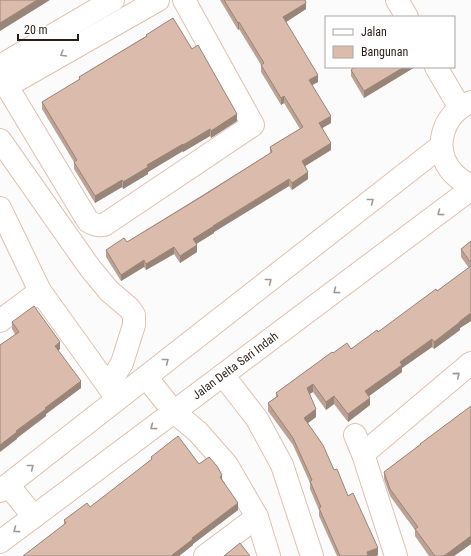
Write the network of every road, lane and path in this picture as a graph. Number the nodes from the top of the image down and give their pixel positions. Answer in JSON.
{"nodes":[{"id":1,"x":113,"y":0,"type":"edge"},
{"id":2,"x":158,"y":0,"type":"edge"},
{"id":3,"x":184,"y":0,"type":"edge"},
{"id":4,"x":397,"y":0,"type":"edge"},
{"id":5,"x":406,"y":16,"type":"edge"},
{"id":6,"x":0,"y":66,"type":"edge"},
{"id":7,"x":437,"y":68,"type":"edge"},
{"id":8,"x":3,"y":80,"type":"edge"},
{"id":9,"x":466,"y":105,"type":"edge"},
{"id":10,"x":0,"y":140,"type":"edge"},
{"id":11,"x":441,"y":146,"type":"junction"},
{"id":12,"x":471,"y":185,"type":"edge"},
{"id":13,"x":471,"y":189,"type":"edge"},
{"id":14,"x":0,"y":208,"type":"edge"},
{"id":15,"x":40,"y":291,"type":"junction"},
{"id":16,"x":0,"y":321,"type":"edge"},
{"id":17,"x":471,"y":363,"type":"edge"},
{"id":18,"x":223,"y":375,"type":"junction"},
{"id":19,"x":146,"y":378,"type":"junction"},
{"id":20,"x":471,"y":382,"type":"edge"},
{"id":21,"x":113,"y":392,"type":"junction"},
{"id":22,"x":174,"y":412,"type":"junction"},
{"id":23,"x":362,"y":452,"type":"junction"},
{"id":24,"x":4,"y":488,"type":"edge"},
{"id":25,"x":34,"y":517,"type":"junction"},
{"id":26,"x":257,"y":517,"type":"junction"},
{"id":27,"x":0,"y":542,"type":"edge"},
{"id":28,"x":205,"y":556,"type":"edge"},
{"id":29,"x":269,"y":556,"type":"edge"},
{"id":30,"x":312,"y":556,"type":"edge"},
{"id":31,"x":396,"y":556,"type":"edge"}],
"edges":[{"from":1,"to":6,"type":"street"},
{"from":2,"to":8,"type":"street","one_way":true},
{"from":3,"to":8,"type":"street"},
{"from":4,"to":5,"type":"street"},
{"from":7,"to":9,"type":"street"},
{"from":9,"to":11,"type":"street"},
{"from":10,"to":21,"type":"street"},
{"from":11,"to":12,"type":"street"},
{"from":19,"to":11,"type":"street","one_way":true},
{"from":13,"to":18,"type":"street","name":"Jalan Delta Sari Indah","one_way":true},
{"from":14,"to":15,"type":"street"},
{"from":15,"to":16,"type":"street"},
{"from":15,"to":21,"type":"street"},
{"from":23,"to":17,"type":"street","one_way":true},
{"from":18,"to":22,"type":"street","name":"Jalan Delta Sari Indah"},
{"from":18,"to":30,"type":"street"},
{"from":19,"to":21,"type":"street"},
{"from":19,"to":22,"type":"street"},
{"from":20,"to":23,"type":"street"},
{"from":24,"to":21,"type":"street","one_way":true},
{"from":22,"to":25,"type":"street","name":"Jalan Delta Sari Indah","one_way":true},
{"from":22,"to":26,"type":"street"},
{"from":23,"to":31,"type":"street"},
{"from":24,"to":25,"type":"street"},
{"from":25,"to":27,"type":"street","name":"Jalan Delta Sari Indah","one_way":true},
{"from":26,"to":28,"type":"street"},
{"from":26,"to":29,"type":"street"}]}
